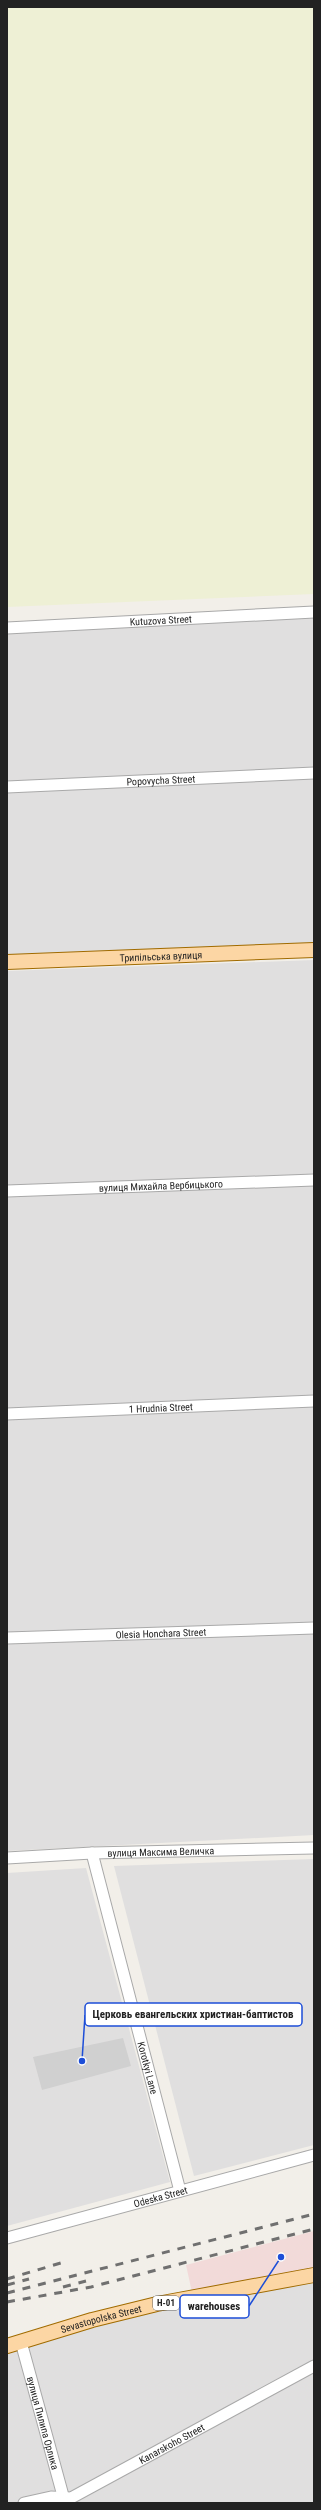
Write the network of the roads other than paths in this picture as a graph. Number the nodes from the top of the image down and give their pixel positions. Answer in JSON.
{"nodes":[{"id":1,"x":314,"y":612,"type":"edge"},
{"id":2,"x":7,"y":628,"type":"edge"},
{"id":3,"x":314,"y":773,"type":"edge"},
{"id":4,"x":7,"y":787,"type":"edge"},
{"id":5,"x":314,"y":950,"type":"edge"},
{"id":6,"x":7,"y":962,"type":"edge"},
{"id":7,"x":314,"y":1180,"type":"edge"},
{"id":8,"x":7,"y":1191,"type":"edge"},
{"id":9,"x":314,"y":1401,"type":"edge"},
{"id":10,"x":7,"y":1414,"type":"edge"},
{"id":11,"x":314,"y":1628,"type":"edge"},
{"id":12,"x":7,"y":1638,"type":"edge"},
{"id":13,"x":314,"y":1848,"type":"edge"},
{"id":14,"x":92,"y":1853,"type":"junction"},
{"id":15,"x":7,"y":1858,"type":"edge"},
{"id":16,"x":314,"y":2155,"type":"edge"},
{"id":17,"x":180,"y":2191,"type":"junction"},
{"id":18,"x":7,"y":2238,"type":"edge"},
{"id":19,"x":314,"y":2275,"type":"edge"},
{"id":20,"x":21,"y":2342,"type":"junction"},
{"id":21,"x":7,"y":2346,"type":"edge"},
{"id":22,"x":314,"y":2366,"type":"edge"},
{"id":23,"x":64,"y":2500,"type":"edge"},
{"id":24,"x":24,"y":2503,"type":"edge"}],
"edges":[{"from":1,"to":2,"type":"street","name":"Kutuzova Street"},
{"from":3,"to":4,"type":"street","name":"Popovycha Street"},
{"from":5,"to":6,"type":"main road","name":"Трипільська вулиця"},
{"from":7,"to":8,"type":"street","name":"вулиця Михайла Вербицького"},
{"from":9,"to":10,"type":"street","name":"1 Hrudnia Street"},
{"from":11,"to":12,"type":"street","name":"Olesia Honchara Street"},
{"from":13,"to":14,"type":"street","name":"вулиця Максима Величка"},
{"from":14,"to":15,"type":"street","name":"вулиця Максима Величка"},
{"from":14,"to":17,"type":"street","name":"Korotkyi Lane"},
{"from":16,"to":17,"type":"street","name":"Odeska Street"},
{"from":17,"to":18,"type":"street","name":"Odeska Street"},
{"from":19,"to":20,"type":"main road","name":"Sevastopolska Street","number":"Н-01"},
{"from":20,"to":21,"type":"main road","name":"Sevastopolska Street","number":"Н-01"},
{"from":20,"to":23,"type":"street","name":"вулиця Пилипа Орлика"},
{"from":22,"to":23,"type":"street","name":"Kanarskoho Street"},
{"from":23,"to":24,"type":"street","name":"Kanarskoho Street"}]}
